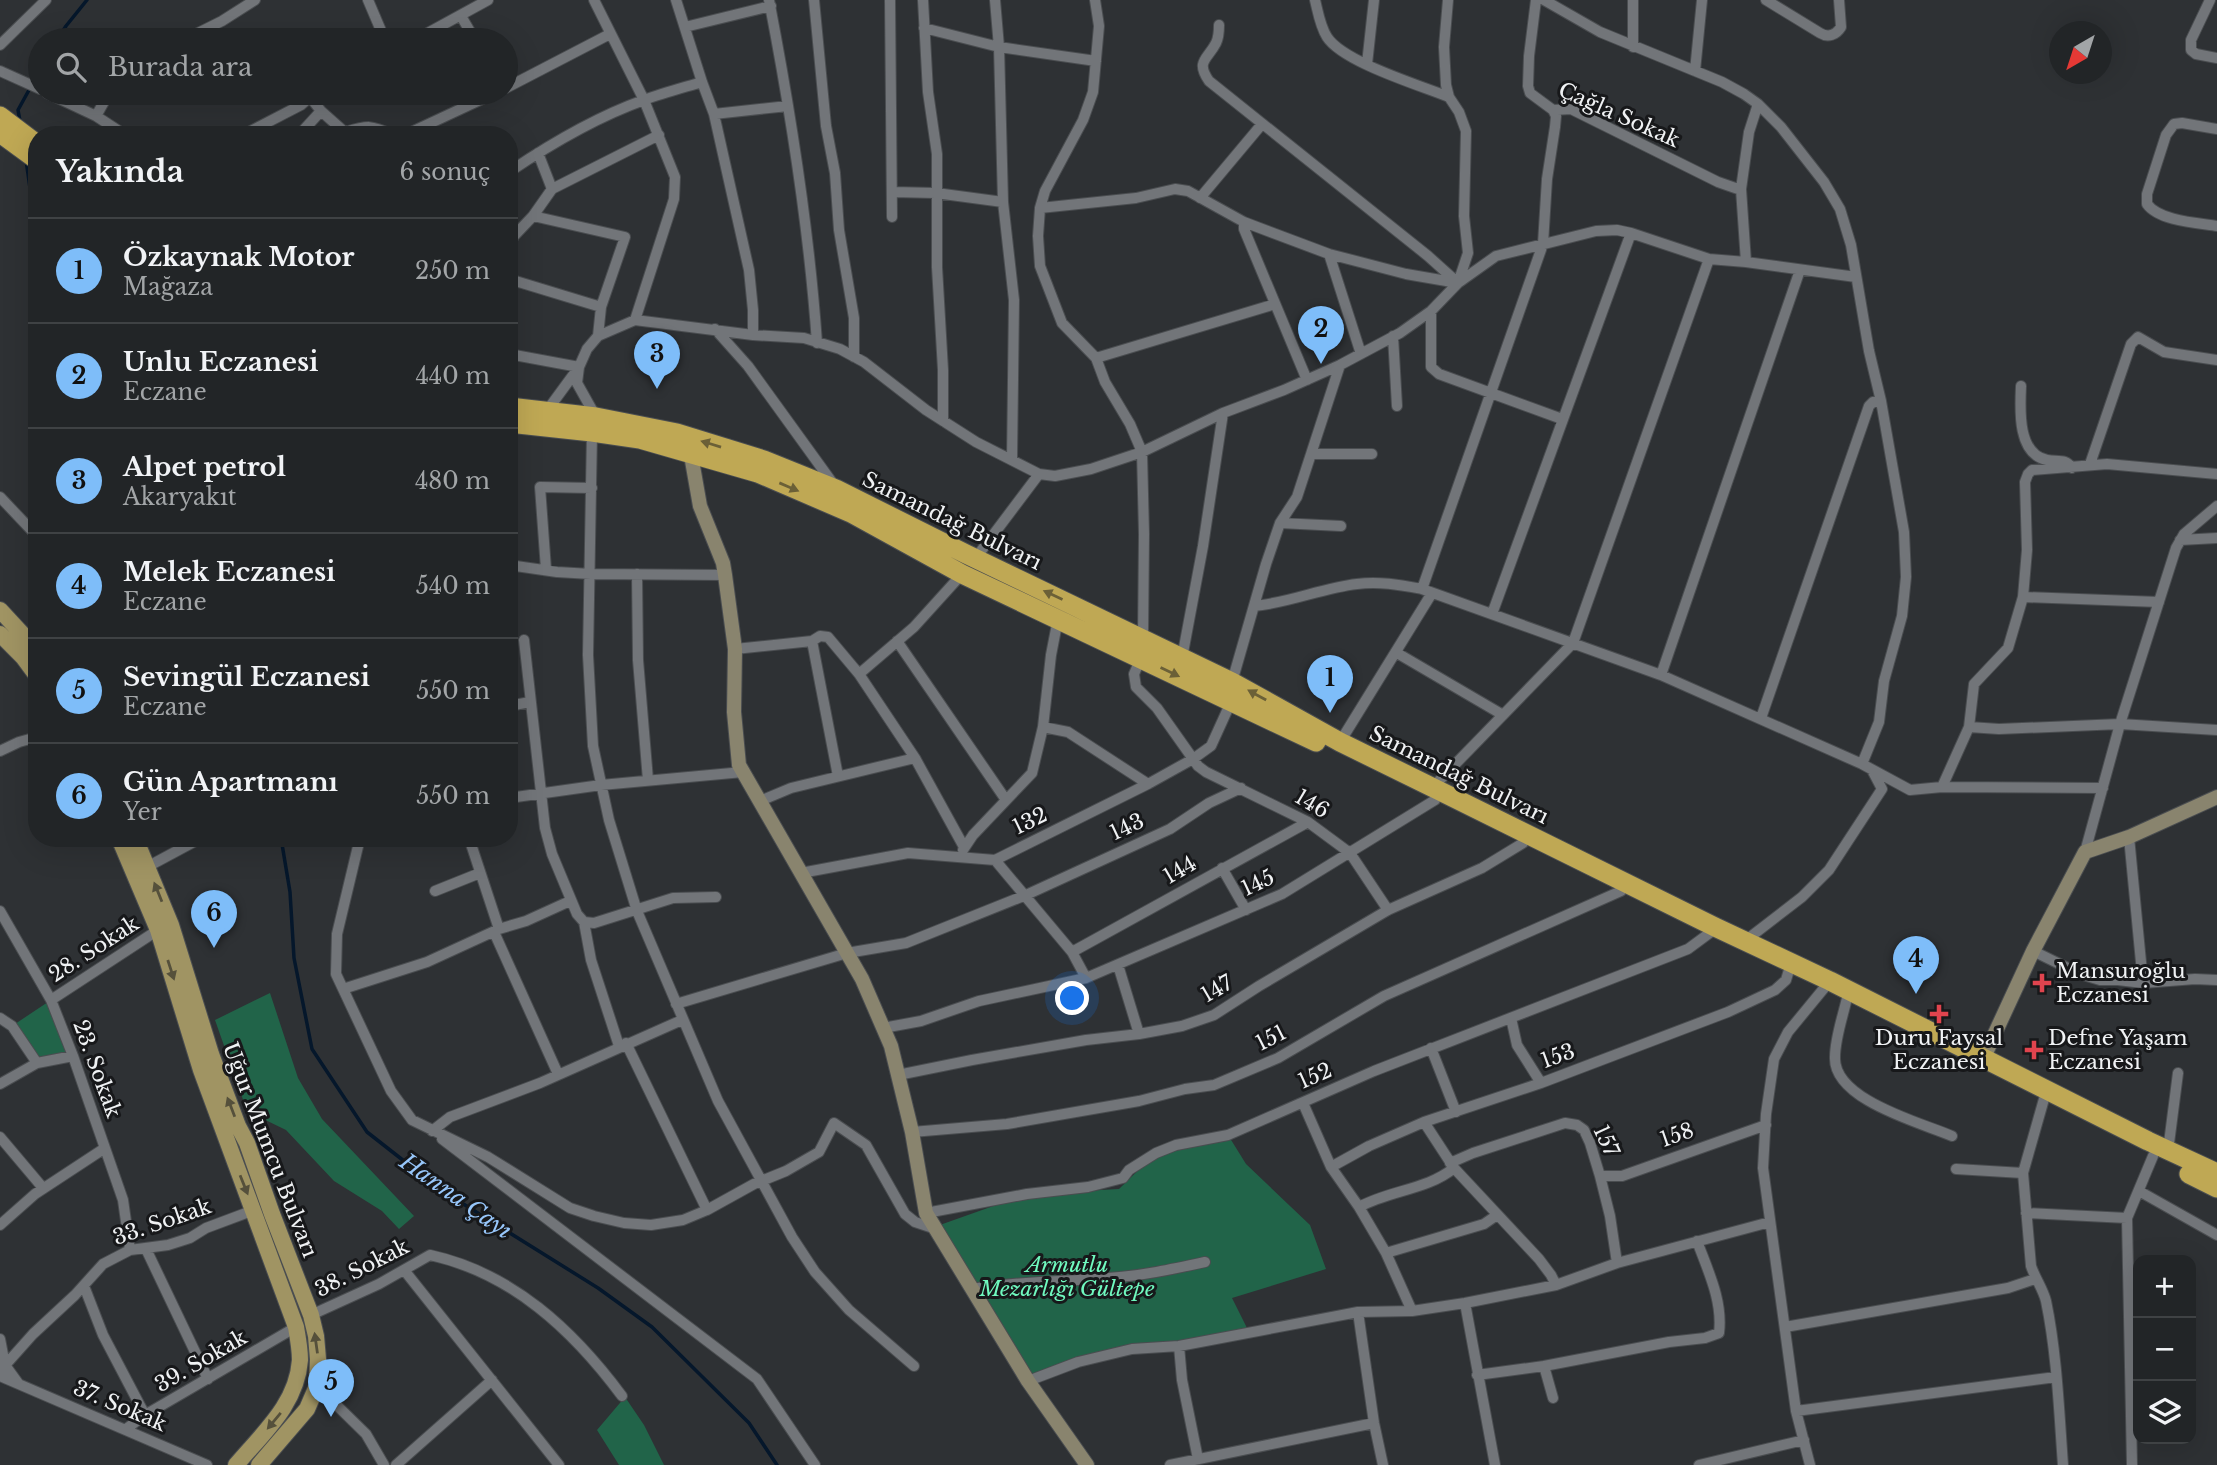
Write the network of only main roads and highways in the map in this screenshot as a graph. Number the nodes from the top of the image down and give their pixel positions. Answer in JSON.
{"nodes":[{"id":1,"x":0,"y":116,"type":"edge"},
{"id":2,"x":0,"y":133,"type":"edge"},
{"id":3,"x":28,"y":137,"type":"edge"},
{"id":4,"x":28,"y":153,"type":"edge"},
{"id":5,"x":518,"y":408,"type":"edge"},
{"id":6,"x":518,"y":423,"type":"edge"},
{"id":7,"x":594,"y":424,"type":"junction"},
{"id":8,"x":0,"y":610,"type":"edge"},
{"id":9,"x":0,"y":634,"type":"edge"},
{"id":10,"x":28,"y":640,"type":"edge"},
{"id":11,"x":1142,"y":649,"type":"junction"},
{"id":12,"x":28,"y":664,"type":"edge"},
{"id":13,"x":1231,"y":692,"type":"junction"},
{"id":14,"x":1434,"y":794,"type":"junction"},
{"id":15,"x":123,"y":847,"type":"edge"},
{"id":16,"x":139,"y":847,"type":"edge"},
{"id":17,"x":2161,"y":1154,"type":"junction"},
{"id":18,"x":2217,"y":1173,"type":"edge"},
{"id":19,"x":2217,"y":1188,"type":"edge"},
{"id":20,"x":236,"y":1465,"type":"edge"},
{"id":21,"x":259,"y":1465,"type":"edge"}],
"edges":[{"from":1,"to":3,"type":"highway"},
{"from":2,"to":4,"type":"highway"},
{"from":5,"to":7,"type":"highway","name":"Samandağ Bulvarı"},
{"from":6,"to":7,"type":"highway","name":"Samandağ Bulvarı"},
{"from":7,"to":11,"type":"highway","name":"Samandağ Bulvarı","one_way":true},
{"from":11,"to":7,"type":"highway","name":"Samandağ Bulvarı","one_way":true},
{"from":8,"to":10,"type":"main road"},
{"from":9,"to":12,"type":"main road"},
{"from":11,"to":13,"type":"highway","name":"Samandağ Bulvarı","one_way":true},
{"from":11,"to":13,"type":"highway","name":"Samandağ Bulvarı"},
{"from":13,"to":14,"type":"highway","name":"Samandağ Bulvarı"},
{"from":14,"to":13,"type":"highway","name":"Samandağ Bulvarı","one_way":true},
{"from":14,"to":17,"type":"highway","name":"Samandağ Bulvarı"},
{"from":14,"to":17,"type":"highway","name":"Samandağ Bulvarı"},
{"from":15,"to":20,"type":"main road","name":"Uğur Mumcu Bulvarı","one_way":true},
{"from":21,"to":16,"type":"main road","name":"Uğur Mumcu Bulvarı","one_way":true},
{"from":17,"to":18,"type":"highway","name":"Samandağ Bulvarı"},
{"from":17,"to":19,"type":"highway","name":"Samandağ Bulvarı"}]}
